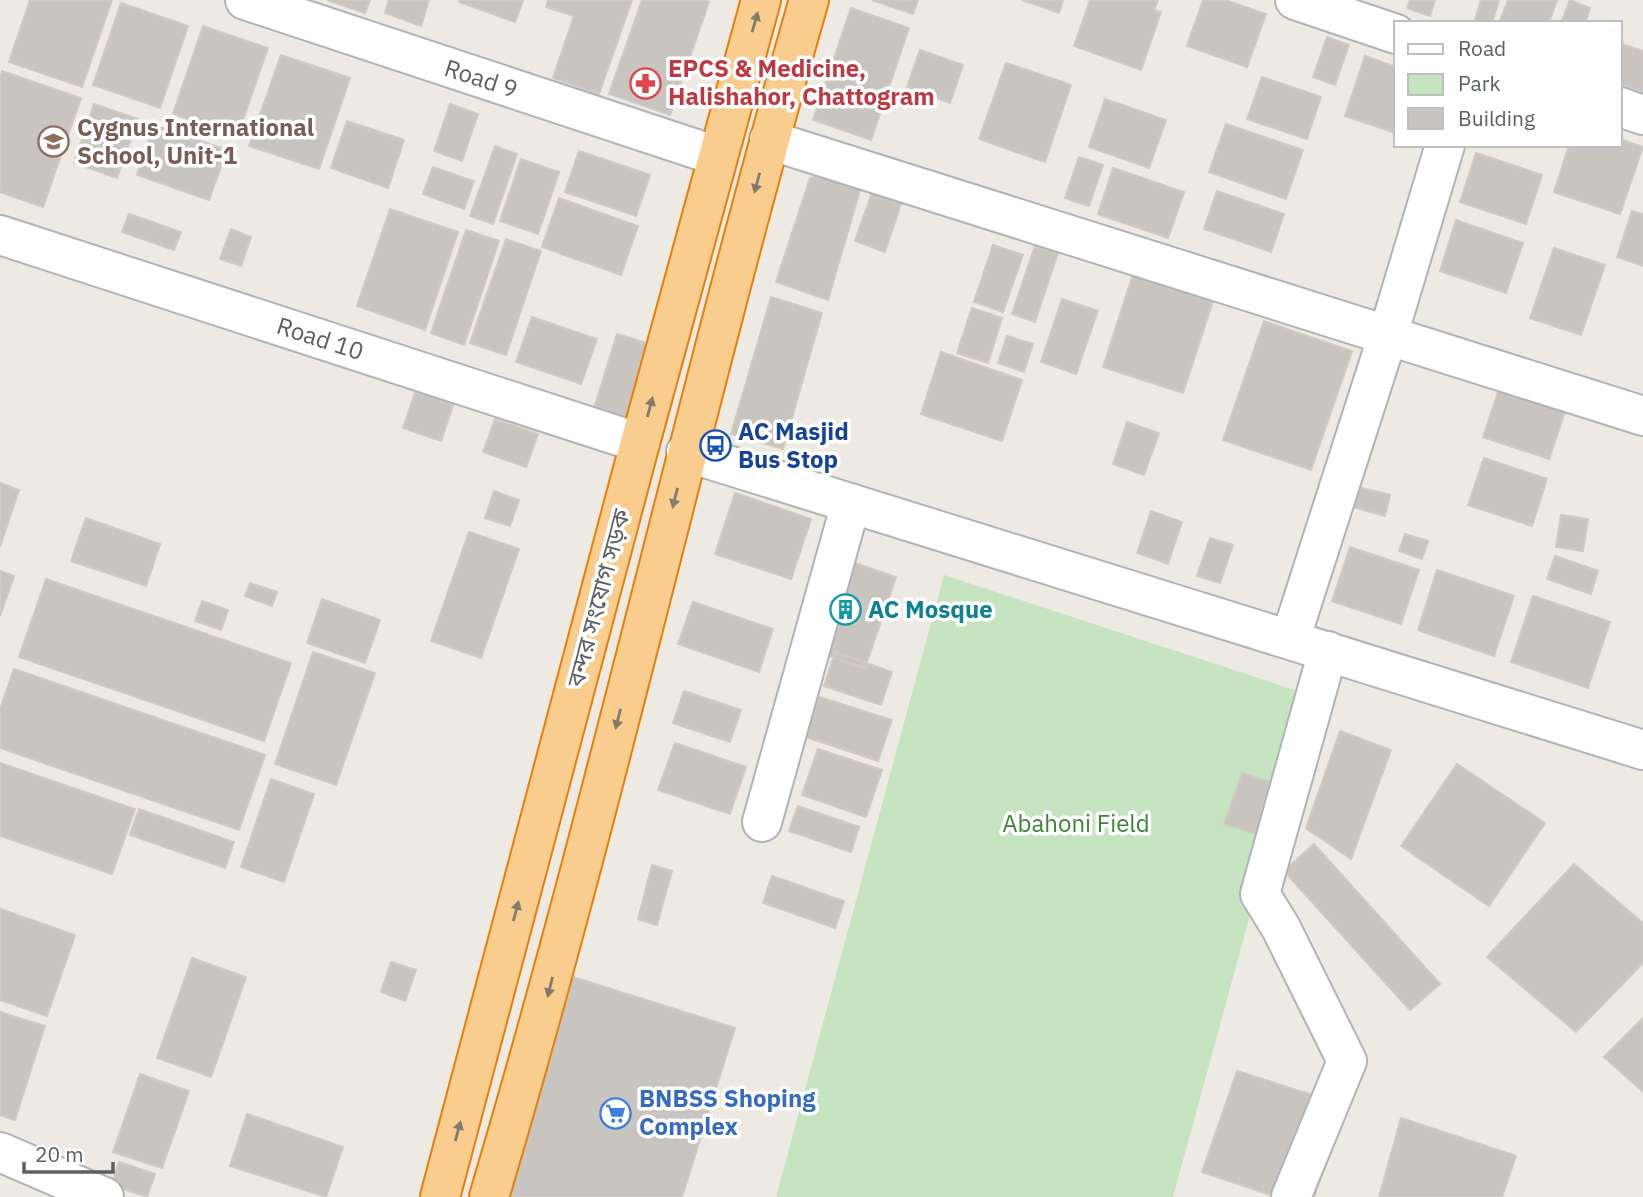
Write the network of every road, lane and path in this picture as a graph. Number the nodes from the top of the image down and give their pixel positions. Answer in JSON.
{"nodes":[{"id":1,"x":245,"y":0,"type":"edge"},
{"id":2,"x":761,"y":0,"type":"edge"},
{"id":3,"x":809,"y":0,"type":"edge"},
{"id":4,"x":1295,"y":0,"type":"edge"},
{"id":5,"x":1394,"y":33,"type":"edge"},
{"id":6,"x":1622,"y":108,"type":"edge"},
{"id":7,"x":1643,"y":115,"type":"edge"},
{"id":8,"x":769,"y":140,"type":"junction"},
{"id":9,"x":1444,"y":147,"type":"edge"},
{"id":10,"x":717,"y":156,"type":"junction"},
{"id":11,"x":0,"y":235,"type":"edge"},
{"id":12,"x":1388,"y":335,"type":"junction"},
{"id":13,"x":1643,"y":416,"type":"edge"},
{"id":14,"x":640,"y":443,"type":"junction"},
{"id":15,"x":687,"y":452,"type":"junction"},
{"id":16,"x":851,"y":503,"type":"junction"},
{"id":17,"x":1290,"y":640,"type":"junction"},
{"id":18,"x":1328,"y":651,"type":"junction"},
{"id":19,"x":1643,"y":750,"type":"edge"},
{"id":20,"x":762,"y":822,"type":"dead end"},
{"id":21,"x":0,"y":1152,"type":"edge"},
{"id":22,"x":104,"y":1197,"type":"edge"},
{"id":23,"x":440,"y":1197,"type":"edge"},
{"id":24,"x":489,"y":1197,"type":"edge"},
{"id":25,"x":1291,"y":1197,"type":"edge"}],
"edges":[{"from":1,"to":10,"type":"street","name":"Road 9"},
{"from":10,"to":2,"type":"highway","name":"বন্দর সংযোগ সড়ক","one_way":true},
{"from":3,"to":8,"type":"highway","name":"বন্দর সংযোগ সড়ক"},
{"from":4,"to":5,"type":"street"},
{"from":6,"to":7,"type":"street"},
{"from":8,"to":12,"type":"street"},
{"from":8,"to":15,"type":"highway","name":"বন্দর সংযোগ সড়ক","one_way":true},
{"from":9,"to":12,"type":"street"},
{"from":14,"to":10,"type":"highway","name":"বন্দর সংযোগ সড়ক","one_way":true},
{"from":11,"to":14,"type":"street","name":"Road 10"},
{"from":12,"to":13,"type":"street"},
{"from":12,"to":17,"type":"street"},
{"from":23,"to":14,"type":"highway","name":"বন্দর সংযোগ সড়ক","one_way":true},
{"from":15,"to":16,"type":"street"},
{"from":15,"to":24,"type":"highway","name":"বন্দর সংযোগ সড়ক","one_way":true},
{"from":16,"to":17,"type":"street"},
{"from":16,"to":20,"type":"street"},
{"from":17,"to":18,"type":"street"},
{"from":18,"to":19,"type":"street"},
{"from":18,"to":25,"type":"street"},
{"from":21,"to":22,"type":"street"}]}
